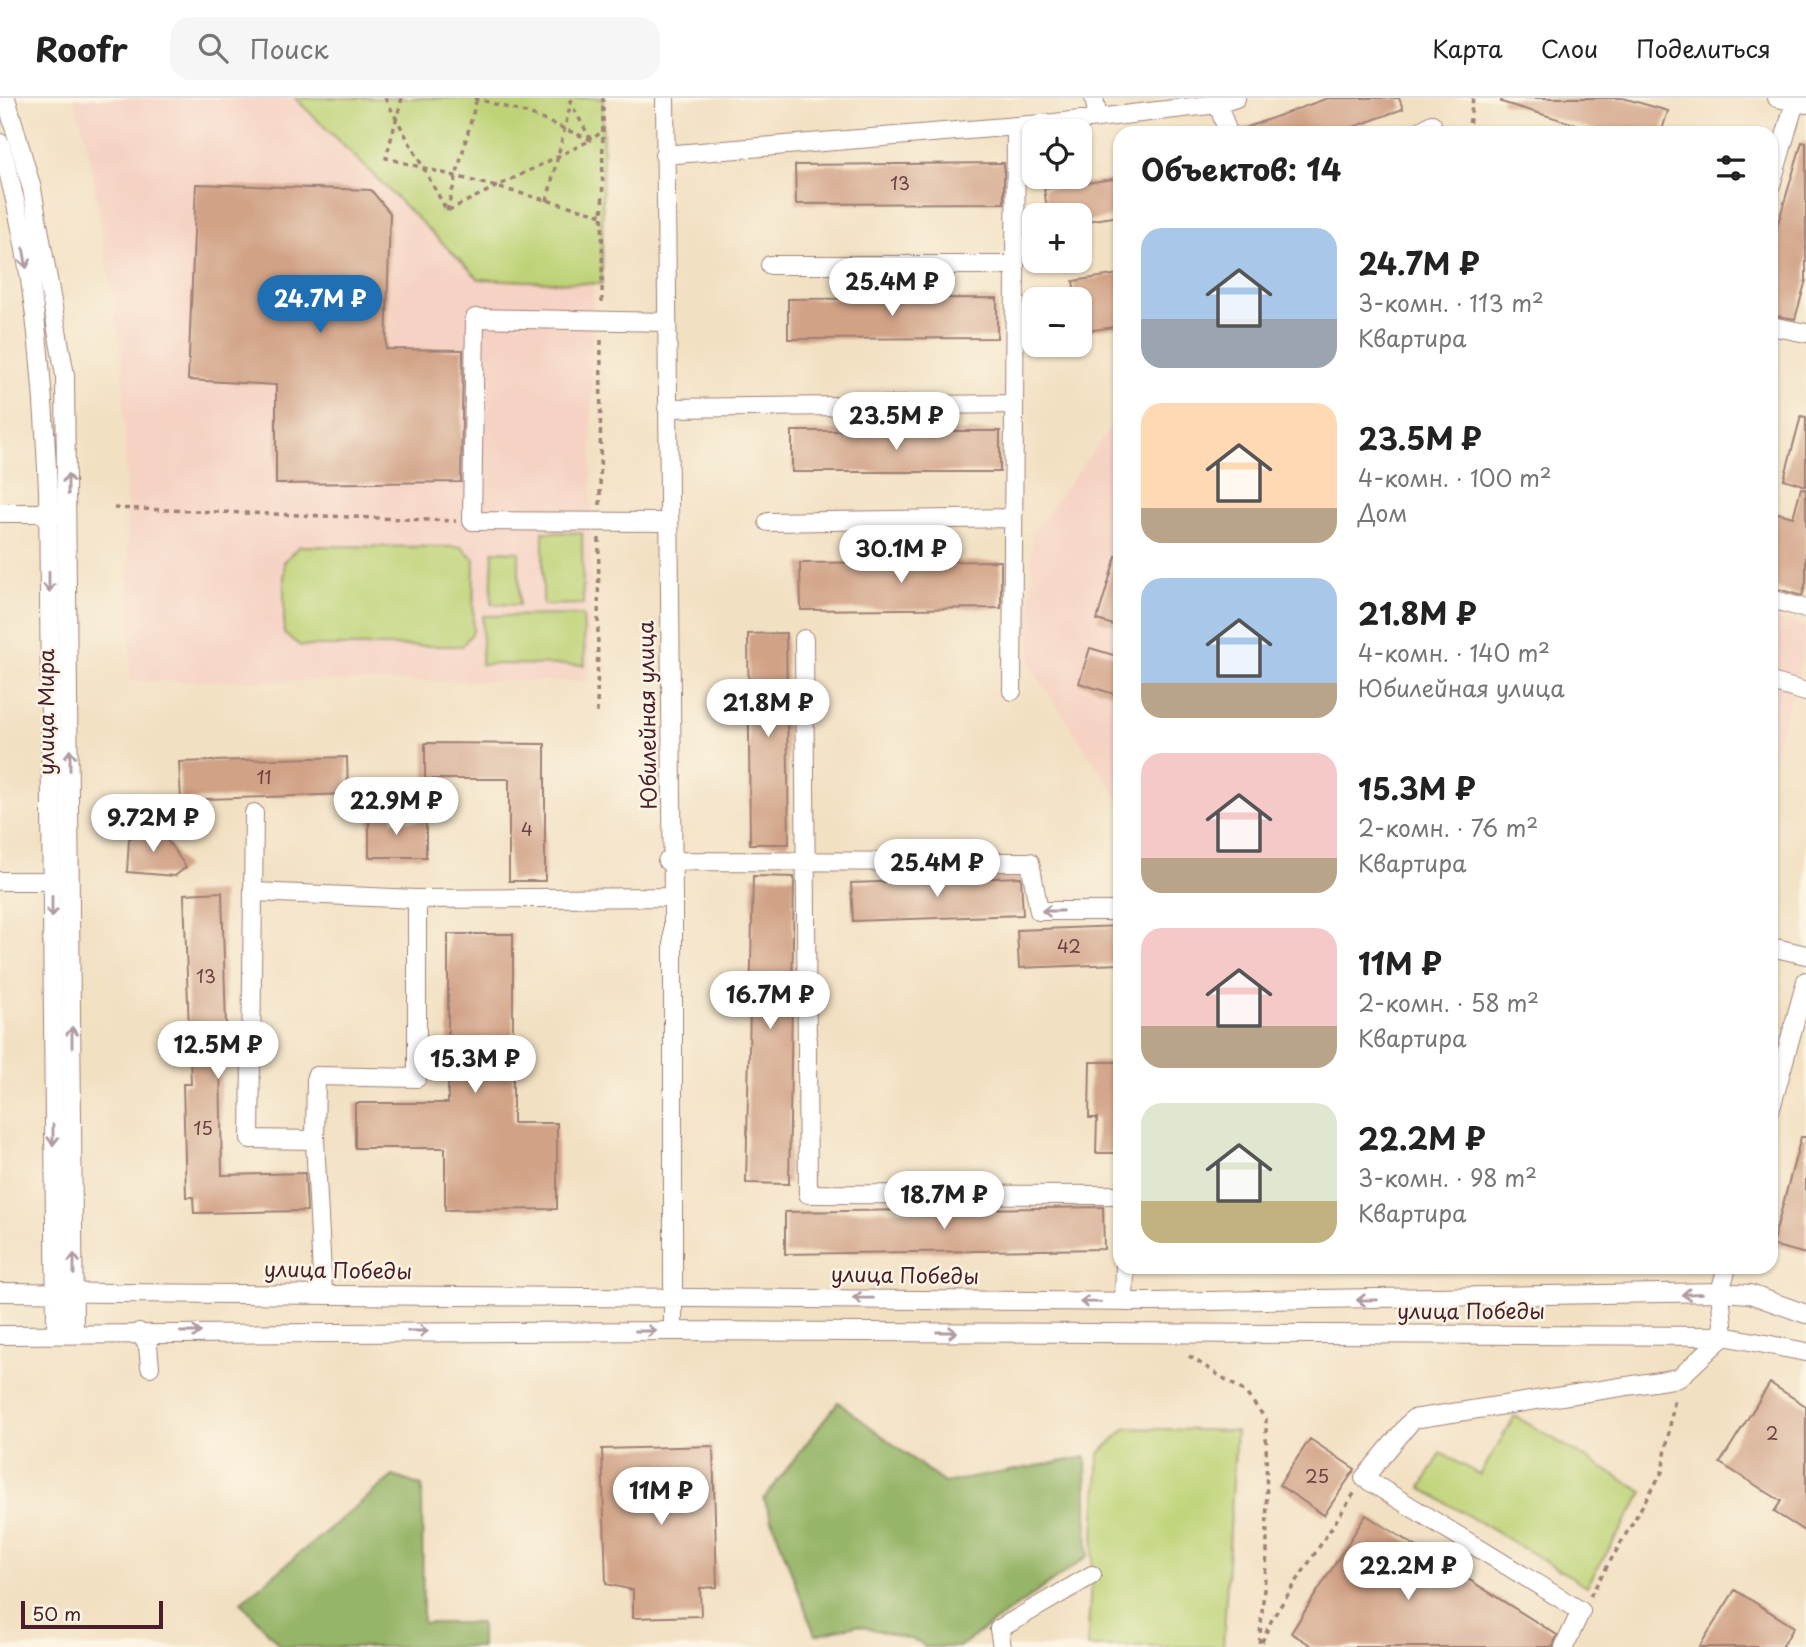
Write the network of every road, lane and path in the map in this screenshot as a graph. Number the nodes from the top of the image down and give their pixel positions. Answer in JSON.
{"nodes":[{"id":1,"x":6,"y":98,"type":"edge"},
{"id":2,"x":385,"y":98,"type":"edge"},
{"id":3,"x":402,"y":98,"type":"edge"},
{"id":4,"x":476,"y":98,"type":"edge"},
{"id":5,"x":603,"y":98,"type":"edge"},
{"id":6,"x":665,"y":98,"type":"edge"},
{"id":7,"x":1094,"y":98,"type":"edge"},
{"id":8,"x":1236,"y":98,"type":"edge"},
{"id":9,"x":1473,"y":98,"type":"edge"},
{"id":10,"x":570,"y":100,"type":"edge"},
{"id":11,"x":1793,"y":101,"type":"edge"},
{"id":12,"x":1218,"y":104,"type":"junction"},
{"id":13,"x":1098,"y":118,"type":"junction"},
{"id":14,"x":396,"y":119,"type":"junction"},
{"id":15,"x":1016,"y":126,"type":"junction"},
{"id":16,"x":1226,"y":126,"type":"edge"},
{"id":17,"x":1469,"y":126,"type":"edge"},
{"id":18,"x":564,"y":129,"type":"junction"},
{"id":19,"x":603,"y":131,"type":"junction"},
{"id":20,"x":591,"y":140,"type":"junction"},
{"id":21,"x":0,"y":143,"type":"edge"},
{"id":22,"x":558,"y":155,"type":"junction"},
{"id":23,"x":664,"y":155,"type":"junction"},
{"id":24,"x":1778,"y":158,"type":"edge"},
{"id":25,"x":423,"y":167,"type":"junction"},
{"id":26,"x":27,"y":169,"type":"junction"},
{"id":27,"x":4,"y":170,"type":"edge"},
{"id":28,"x":456,"y":177,"type":"junction"},
{"id":29,"x":495,"y":189,"type":"junction"},
{"id":30,"x":547,"y":201,"type":"junction"},
{"id":31,"x":447,"y":211,"type":"junction"},
{"id":32,"x":603,"y":215,"type":"junction"},
{"id":33,"x":770,"y":265,"type":"dead end"},
{"id":34,"x":1015,"y":265,"type":"junction"},
{"id":35,"x":601,"y":321,"type":"junction"},
{"id":36,"x":666,"y":322,"type":"junction"},
{"id":37,"x":1778,"y":327,"type":"edge"},
{"id":38,"x":1805,"y":329,"type":"edge"},
{"id":39,"x":1014,"y":404,"type":"junction"},
{"id":40,"x":667,"y":408,"type":"junction"},
{"id":41,"x":114,"y":508,"type":"dead end"},
{"id":42,"x":0,"y":513,"type":"edge"},
{"id":43,"x":48,"y":513,"type":"junction"},
{"id":44,"x":68,"y":513,"type":"junction"},
{"id":45,"x":1013,"y":517,"type":"junction"},
{"id":46,"x":472,"y":522,"type":"junction"},
{"id":47,"x":599,"y":522,"type":"junction"},
{"id":48,"x":668,"y":522,"type":"junction"},
{"id":49,"x":768,"y":522,"type":"dead end"},
{"id":50,"x":1778,"y":601,"type":"edge"},
{"id":51,"x":1806,"y":609,"type":"edge"},
{"id":52,"x":804,"y":639,"type":"dead end"},
{"id":53,"x":1778,"y":684,"type":"edge"},
{"id":54,"x":1012,"y":691,"type":"dead end"},
{"id":55,"x":1806,"y":692,"type":"edge"},
{"id":56,"x":597,"y":713,"type":"dead end"},
{"id":57,"x":254,"y":813,"type":"dead end"},
{"id":58,"x":670,"y":861,"type":"junction"},
{"id":59,"x":806,"y":861,"type":"junction"},
{"id":60,"x":0,"y":881,"type":"edge"},
{"id":61,"x":51,"y":881,"type":"junction"},
{"id":62,"x":71,"y":883,"type":"junction"},
{"id":63,"x":254,"y":892,"type":"junction"},
{"id":64,"x":673,"y":897,"type":"junction"},
{"id":65,"x":417,"y":899,"type":"junction"},
{"id":66,"x":1113,"y":911,"type":"edge"},
{"id":67,"x":1778,"y":949,"type":"edge"},
{"id":68,"x":1806,"y":955,"type":"edge"},
{"id":69,"x":1806,"y":981,"type":"edge"},
{"id":70,"x":1778,"y":1083,"type":"edge"},
{"id":71,"x":315,"y":1140,"type":"junction"},
{"id":72,"x":1113,"y":1195,"type":"edge"},
{"id":73,"x":1125,"y":1274,"type":"edge"},
{"id":74,"x":1725,"y":1274,"type":"edge"},
{"id":75,"x":55,"y":1290,"type":"junction"},
{"id":76,"x":74,"y":1291,"type":"junction"},
{"id":77,"x":0,"y":1292,"type":"edge"},
{"id":78,"x":1720,"y":1292,"type":"junction"},
{"id":79,"x":323,"y":1293,"type":"junction"},
{"id":80,"x":674,"y":1296,"type":"junction"},
{"id":81,"x":1124,"y":1302,"type":"junction"},
{"id":82,"x":1806,"y":1314,"type":"edge"},
{"id":83,"x":673,"y":1331,"type":"junction"},
{"id":84,"x":139,"y":1332,"type":"junction"},
{"id":85,"x":56,"y":1333,"type":"junction"},
{"id":86,"x":74,"y":1333,"type":"junction"},
{"id":87,"x":0,"y":1335,"type":"edge"},
{"id":88,"x":1724,"y":1336,"type":"junction"},
{"id":89,"x":1806,"y":1352,"type":"edge"},
{"id":90,"x":1189,"y":1356,"type":"dead end"},
{"id":91,"x":150,"y":1367,"type":"dead end"},
{"id":92,"x":1679,"y":1378,"type":"junction"},
{"id":93,"x":1364,"y":1478,"type":"junction"},
{"id":94,"x":1092,"y":1575,"type":"dead end"},
{"id":95,"x":1581,"y":1611,"type":"junction"},
{"id":96,"x":1002,"y":1647,"type":"edge"},
{"id":97,"x":1260,"y":1647,"type":"edge"},
{"id":98,"x":1564,"y":1647,"type":"edge"}],
"edges":[{"from":1,"to":26,"type":"street","name":"улица Мира"},
{"from":2,"to":14,"type":"path"},
{"from":3,"to":14,"type":"path"},
{"from":4,"to":18,"type":"path"},
{"from":4,"to":28,"type":"path"},
{"from":5,"to":19,"type":"path"},
{"from":6,"to":23,"type":"street","name":"Юбилейная улица"},
{"from":7,"to":13,"type":"street"},
{"from":8,"to":12,"type":"street"},
{"from":9,"to":17,"type":"path"},
{"from":10,"to":18,"type":"path"},
{"from":10,"to":20,"type":"path"},
{"from":11,"to":24,"type":"street"},
{"from":12,"to":13,"type":"street"},
{"from":12,"to":16,"type":"street"},
{"from":13,"to":15,"type":"street"},
{"from":14,"to":25,"type":"path"},
{"from":14,"to":25,"type":"path"},
{"from":15,"to":23,"type":"street"},
{"from":15,"to":34,"type":"street"},
{"from":18,"to":20,"type":"path"},
{"from":18,"to":22,"type":"path"},
{"from":19,"to":20,"type":"path"},
{"from":19,"to":32,"type":"path"},
{"from":20,"to":22,"type":"path"},
{"from":21,"to":27,"type":"street","name":"улица Мира"},
{"from":22,"to":29,"type":"path"},
{"from":22,"to":30,"type":"path"},
{"from":23,"to":36,"type":"street","name":"Юбилейная улица"},
{"from":25,"to":28,"type":"path"},
{"from":25,"to":31,"type":"path"},
{"from":26,"to":27,"type":"street"},
{"from":44,"to":26,"type":"street","name":"улица Мира","one_way":true},
{"from":27,"to":43,"type":"street","name":"улица Мира","one_way":true},
{"from":28,"to":29,"type":"path"},
{"from":28,"to":31,"type":"path"},
{"from":29,"to":30,"type":"path"},
{"from":29,"to":31,"type":"path"},
{"from":30,"to":32,"type":"path"},
{"from":32,"to":35,"type":"path"},
{"from":33,"to":34,"type":"street"},
{"from":34,"to":39,"type":"street"},
{"from":35,"to":36,"type":"street"},
{"from":35,"to":46,"type":"street"},
{"from":35,"to":47,"type":"path"},
{"from":36,"to":40,"type":"street","name":"Юбилейная улица"},
{"from":37,"to":38,"type":"street"},
{"from":39,"to":40,"type":"street"},
{"from":39,"to":45,"type":"street"},
{"from":40,"to":48,"type":"street","name":"Юбилейная улица"},
{"from":41,"to":46,"type":"path"},
{"from":42,"to":43,"type":"street"},
{"from":43,"to":44,"type":"street"},
{"from":43,"to":61,"type":"street","name":"улица Мира","one_way":true},
{"from":62,"to":44,"type":"street","name":"улица Мира","one_way":true},
{"from":45,"to":49,"type":"street"},
{"from":45,"to":54,"type":"street"},
{"from":46,"to":47,"type":"street"},
{"from":47,"to":48,"type":"street"},
{"from":47,"to":56,"type":"path"},
{"from":48,"to":58,"type":"street","name":"Юбилейная улица"},
{"from":50,"to":51,"type":"street"},
{"from":52,"to":59,"type":"street"},
{"from":53,"to":55,"type":"street"},
{"from":57,"to":63,"type":"street"},
{"from":58,"to":59,"type":"street"},
{"from":58,"to":64,"type":"street","name":"Юбилейная улица"},
{"from":66,"to":59,"type":"street","one_way":true},
{"from":59,"to":72,"type":"street"},
{"from":60,"to":61,"type":"street"},
{"from":61,"to":62,"type":"street"},
{"from":61,"to":75,"type":"street","name":"улица Мира","one_way":true},
{"from":76,"to":62,"type":"street","name":"улица Мира","one_way":true},
{"from":63,"to":65,"type":"street"},
{"from":63,"to":71,"type":"street"},
{"from":64,"to":65,"type":"street"},
{"from":64,"to":80,"type":"street","name":"Юбилейная улица"},
{"from":65,"to":71,"type":"street"},
{"from":67,"to":68,"type":"street"},
{"from":69,"to":70,"type":"street"},
{"from":71,"to":79,"type":"street"},
{"from":73,"to":81,"type":"street"},
{"from":74,"to":78,"type":"street"},
{"from":75,"to":76,"type":"street","name":"улица Победы"},
{"from":75,"to":77,"type":"street","name":"улица Победы"},
{"from":75,"to":85,"type":"street","name":"улица Мира"},
{"from":76,"to":79,"type":"street","name":"улица Победы"},
{"from":76,"to":86,"type":"street","name":"улица Мира"},
{"from":78,"to":81,"type":"street","name":"улица Победы","one_way":true},
{"from":78,"to":82,"type":"street","name":"улица Победы"},
{"from":78,"to":88,"type":"street"},
{"from":79,"to":80,"type":"street","name":"улица Победы"},
{"from":81,"to":80,"type":"street","name":"улица Победы","one_way":true},
{"from":80,"to":83,"type":"street","name":"Юбилейная улица"},
{"from":84,"to":83,"type":"street","name":"улица Победы","one_way":true},
{"from":83,"to":88,"type":"street","name":"улица Победы","one_way":true},
{"from":84,"to":86,"type":"street","name":"улица Победы"},
{"from":84,"to":91,"type":"street"},
{"from":85,"to":86,"type":"street","name":"улица Победы"},
{"from":85,"to":87,"type":"street","name":"улица Победы"},
{"from":88,"to":89,"type":"street","name":"улица Победы"},
{"from":88,"to":92,"type":"street"},
{"from":90,"to":97,"type":"path"},
{"from":92,"to":93,"type":"street"},
{"from":92,"to":95,"type":"path"},
{"from":93,"to":95,"type":"street"},
{"from":93,"to":97,"type":"path"},
{"from":94,"to":96,"type":"street"},
{"from":95,"to":98,"type":"street"}]}
